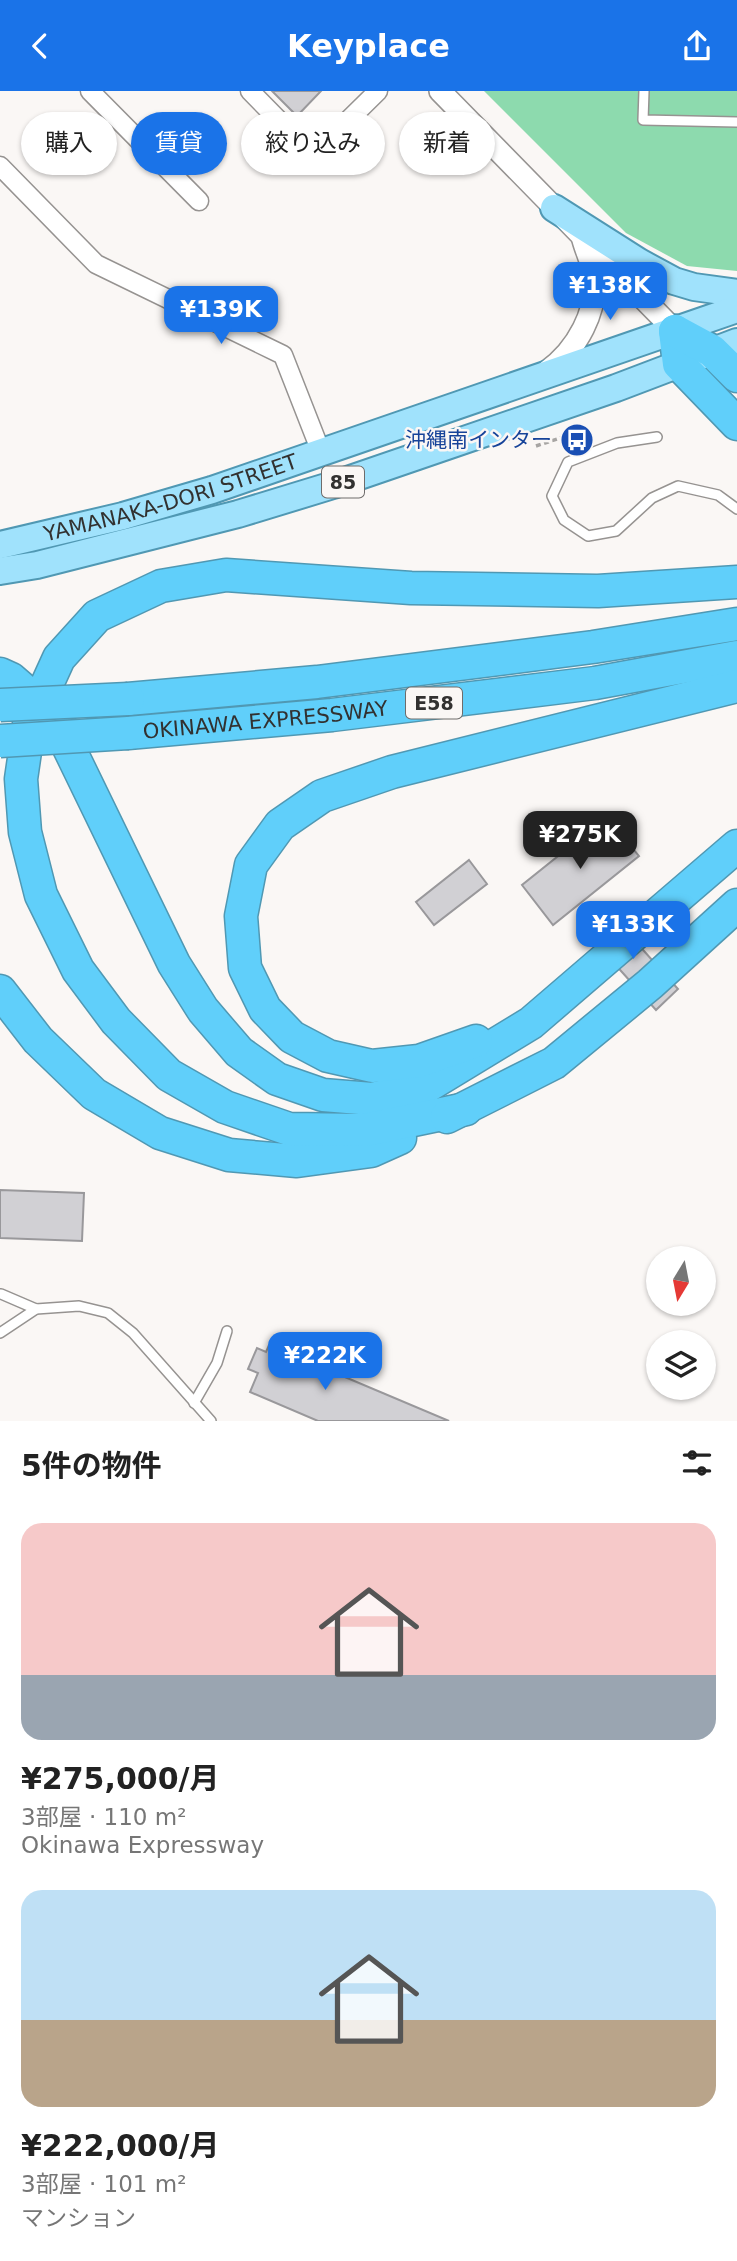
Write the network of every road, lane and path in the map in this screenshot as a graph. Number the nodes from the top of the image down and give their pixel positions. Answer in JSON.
{"nodes":[{"id":1,"x":90,"y":91,"type":"edge"},
{"id":2,"x":250,"y":91,"type":"edge"},
{"id":3,"x":378,"y":91,"type":"edge"},
{"id":4,"x":440,"y":91,"type":"edge"},
{"id":5,"x":643,"y":91,"type":"edge"},
{"id":6,"x":737,"y":122,"type":"edge"},
{"id":7,"x":0,"y":166,"type":"edge"},
{"id":8,"x":199,"y":201,"type":"dead end"},
{"id":9,"x":555,"y":208,"type":"junction"},
{"id":10,"x":581,"y":235,"type":"junction"},
{"id":11,"x":737,"y":293,"type":"edge"},
{"id":12,"x":737,"y":309,"type":"edge"},
{"id":13,"x":675,"y":331,"type":"junction"},
{"id":14,"x":725,"y":347,"type":"edge"},
{"id":15,"x":679,"y":364,"type":"junction"},
{"id":16,"x":737,"y":376,"type":"edge"},
{"id":17,"x":539,"y":378,"type":"junction"},
{"id":18,"x":737,"y":423,"type":"edge"},
{"id":19,"x":578,"y":432,"type":"dead end"},
{"id":20,"x":657,"y":437,"type":"dead end"},
{"id":21,"x":536,"y":446,"type":"dead end"},
{"id":22,"x":321,"y":452,"type":"junction"},
{"id":23,"x":737,"y":509,"type":"edge"},
{"id":24,"x":0,"y":545,"type":"edge"},
{"id":25,"x":0,"y":571,"type":"edge"},
{"id":26,"x":737,"y":582,"type":"edge"},
{"id":27,"x":737,"y":624,"type":"edge"},
{"id":28,"x":737,"y":657,"type":"edge"},
{"id":29,"x":0,"y":674,"type":"edge"},
{"id":30,"x":737,"y":686,"type":"edge"},
{"id":31,"x":13,"y":698,"type":"edge"},
{"id":32,"x":0,"y":741,"type":"edge"},
{"id":33,"x":737,"y":846,"type":"edge"},
{"id":34,"x":737,"y":905,"type":"edge"},
{"id":35,"x":0,"y":991,"type":"edge"},
{"id":36,"x":531,"y":1023,"type":"junction"},
{"id":37,"x":466,"y":1108,"type":"junction"},
{"id":38,"x":1,"y":1294,"type":"edge"},
{"id":39,"x":36,"y":1309,"type":"junction"},
{"id":40,"x":226,"y":1331,"type":"dead end"},
{"id":41,"x":0,"y":1333,"type":"edge"},
{"id":42,"x":194,"y":1403,"type":"junction"},
{"id":43,"x":211,"y":1421,"type":"edge"}],
"edges":[{"from":1,"to":8,"type":"street"},
{"from":2,"to":3,"type":"street"},
{"from":4,"to":9,"type":"street"},
{"from":5,"to":6,"type":"lane"},
{"from":7,"to":22,"type":"street"},
{"from":9,"to":10,"type":"street"},
{"from":9,"to":11,"type":"main road"},
{"from":10,"to":13,"type":"street"},
{"from":10,"to":17,"type":"street"},
{"from":12,"to":13,"type":"main road","name":"YAMANAKA-DORI STREET","number":"85"},
{"from":13,"to":14,"type":"highway"},
{"from":13,"to":15,"type":"highway"},
{"from":13,"to":17,"type":"main road","name":"YAMANAKA-DORI STREET","number":"85"},
{"from":14,"to":15,"type":"main road","name":"YAMANAKA-DORI STREET","number":"85"},
{"from":14,"to":16,"type":"highway"},
{"from":15,"to":18,"type":"highway"},
{"from":15,"to":25,"type":"main road","name":"YAMANAKA-DORI STREET","number":"85"},
{"from":17,"to":22,"type":"main road","name":"YAMANAKA-DORI STREET","number":"85"},
{"from":19,"to":21,"type":"path"},
{"from":20,"to":23,"type":"lane"},
{"from":22,"to":24,"type":"main road","name":"YAMANAKA-DORI STREET","number":"85"},
{"from":26,"to":37,"type":"highway"},
{"from":27,"to":31,"type":"highway","name":"OKINAWA EXPRESSWAY","number":"E58","bridge":true},
{"from":28,"to":32,"type":"highway","name":"OKINAWA EXPRESSWAY","number":"E58","bridge":true},
{"from":29,"to":31,"type":"highway"},
{"from":30,"to":36,"type":"highway"},
{"from":31,"to":36,"type":"highway"},
{"from":33,"to":36,"type":"highway"},
{"from":34,"to":37,"type":"highway"},
{"from":35,"to":37,"type":"highway"},
{"from":38,"to":39,"type":"lane"},
{"from":39,"to":41,"type":"lane"},
{"from":39,"to":42,"type":"lane"},
{"from":40,"to":42,"type":"lane"},
{"from":42,"to":43,"type":"lane"}]}
